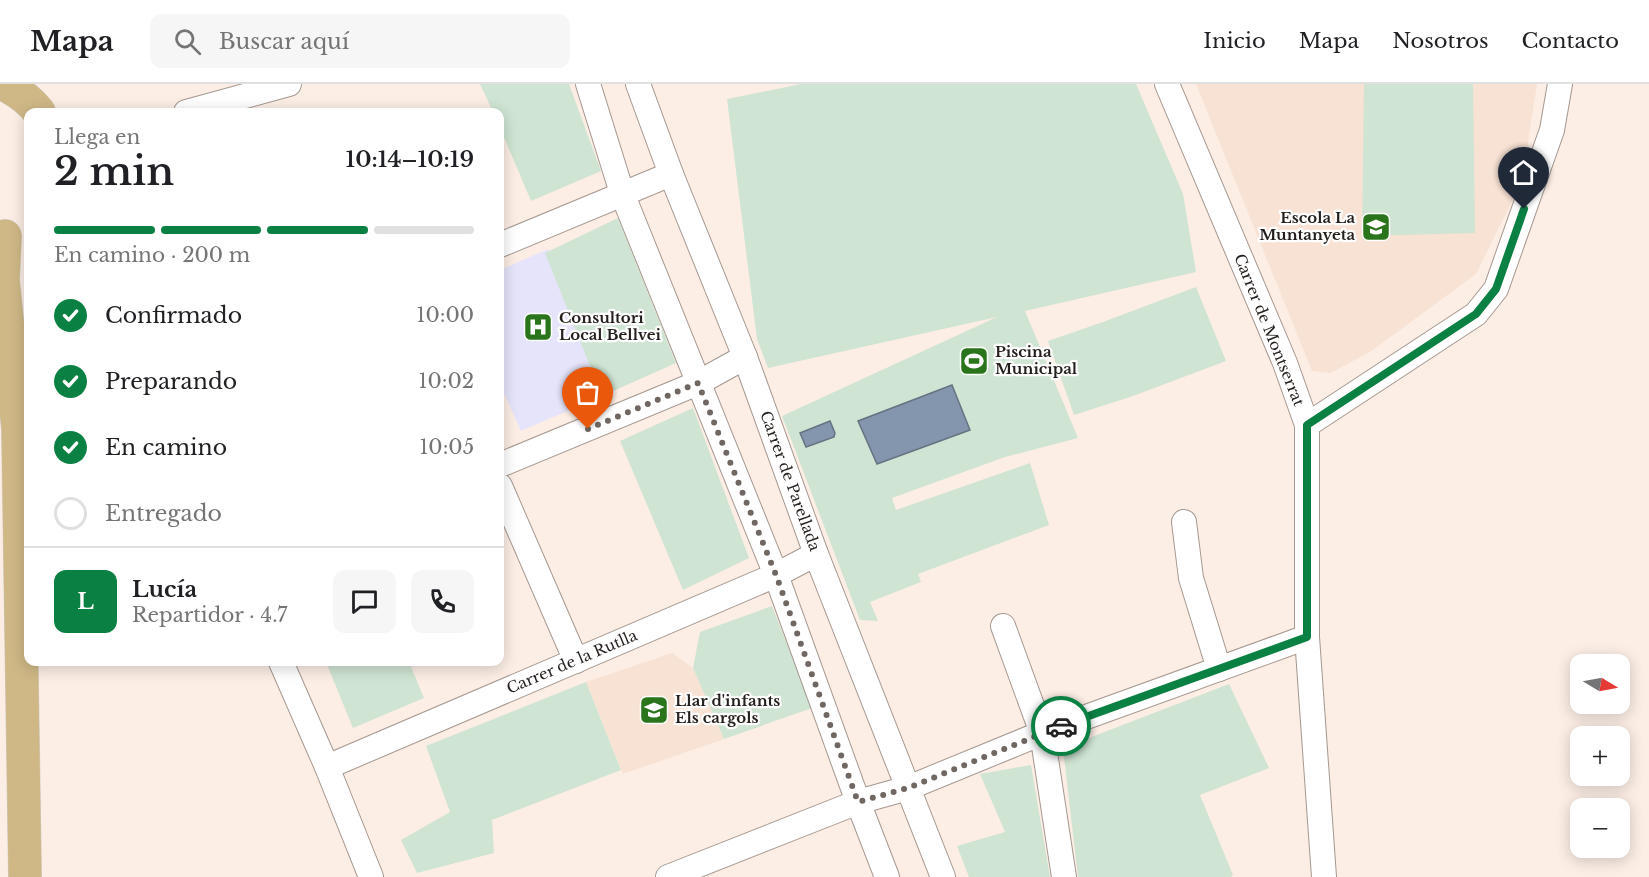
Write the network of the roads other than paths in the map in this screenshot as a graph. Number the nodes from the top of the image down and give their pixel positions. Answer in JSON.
{"nodes":[{"id":1,"x":289,"y":84,"type":"edge"},
{"id":2,"x":588,"y":84,"type":"edge"},
{"id":3,"x":638,"y":84,"type":"edge"},
{"id":4,"x":1167,"y":84,"type":"edge"},
{"id":5,"x":1560,"y":84,"type":"edge"},
{"id":6,"x":201,"y":108,"type":"edge"},
{"id":7,"x":671,"y":174,"type":"junction"},
{"id":8,"x":622,"y":193,"type":"junction"},
{"id":9,"x":17,"y":229,"type":"edge"},
{"id":10,"x":504,"y":243,"type":"edge"},
{"id":11,"x":0,"y":340,"type":"edge"},
{"id":12,"x":746,"y":357,"type":"junction"},
{"id":13,"x":12,"y":375,"type":"junction"},
{"id":14,"x":698,"y":383,"type":"junction"},
{"id":15,"x":1307,"y":425,"type":"junction"},
{"id":16,"x":504,"y":463,"type":"edge"},
{"id":17,"x":504,"y":495,"type":"edge"},
{"id":18,"x":1184,"y":522,"type":"dead end"},
{"id":19,"x":816,"y":554,"type":"junction"},
{"id":20,"x":776,"y":575,"type":"junction"},
{"id":21,"x":1003,"y":627,"type":"dead end"},
{"id":22,"x":1307,"y":637,"type":"junction"},
{"id":23,"x":576,"y":660,"type":"junction"},
{"id":24,"x":43,"y":666,"type":"edge"},
{"id":25,"x":283,"y":666,"type":"edge"},
{"id":26,"x":1219,"y":669,"type":"junction"},
{"id":27,"x":1042,"y":733,"type":"junction"},
{"id":28,"x":327,"y":767,"type":"junction"},
{"id":29,"x":908,"y":788,"type":"junction"},
{"id":30,"x":25,"y":799,"type":"junction"},
{"id":31,"x":858,"y":802,"type":"junction"},
{"id":32,"x":25,"y":877,"type":"edge"},
{"id":33,"x":370,"y":877,"type":"edge"},
{"id":34,"x":668,"y":877,"type":"edge"},
{"id":35,"x":887,"y":877,"type":"edge"},
{"id":36,"x":943,"y":877,"type":"edge"},
{"id":37,"x":1064,"y":877,"type":"edge"},
{"id":38,"x":1324,"y":877,"type":"edge"}],
"edges":[{"from":1,"to":6,"type":"street"},
{"from":2,"to":8,"type":"street"},
{"from":3,"to":7,"type":"street","name":"Carrer de Parellada"},
{"from":4,"to":15,"type":"street","name":"Carrer de Montserrat"},
{"from":5,"to":15,"type":"street"},
{"from":7,"to":8,"type":"street"},
{"from":7,"to":12,"type":"street","name":"Carrer de Parellada"},
{"from":8,"to":10,"type":"street"},
{"from":8,"to":14,"type":"street"},
{"from":9,"to":13,"type":"main road"},
{"from":11,"to":13,"type":"main road"},
{"from":12,"to":14,"type":"street"},
{"from":12,"to":19,"type":"street","name":"Carrer de Parellada"},
{"from":13,"to":30,"type":"main road"},
{"from":14,"to":16,"type":"street"},
{"from":14,"to":20,"type":"street"},
{"from":15,"to":22,"type":"street","name":"Carrer de Montserrat"},
{"from":17,"to":23,"type":"street"},
{"from":18,"to":26,"type":"street"},
{"from":19,"to":20,"type":"street","name":"Carrer de la Rutlla"},
{"from":19,"to":29,"type":"street","name":"Carrer de Parellada"},
{"from":20,"to":23,"type":"street","name":"Carrer de la Rutlla"},
{"from":20,"to":31,"type":"street"},
{"from":21,"to":27,"type":"street"},
{"from":22,"to":26,"type":"street"},
{"from":22,"to":38,"type":"street","name":"Carrer de Montserrat"},
{"from":23,"to":28,"type":"street","name":"Carrer de la Rutlla"},
{"from":24,"to":30,"type":"main road"},
{"from":25,"to":28,"type":"street"},
{"from":26,"to":27,"type":"street"},
{"from":27,"to":29,"type":"street"},
{"from":27,"to":37,"type":"street"},
{"from":28,"to":33,"type":"street"},
{"from":29,"to":31,"type":"street"},
{"from":29,"to":36,"type":"street","name":"Carrer de Parellada"},
{"from":30,"to":32,"type":"main road"},
{"from":31,"to":34,"type":"street"},
{"from":31,"to":35,"type":"street"}]}
